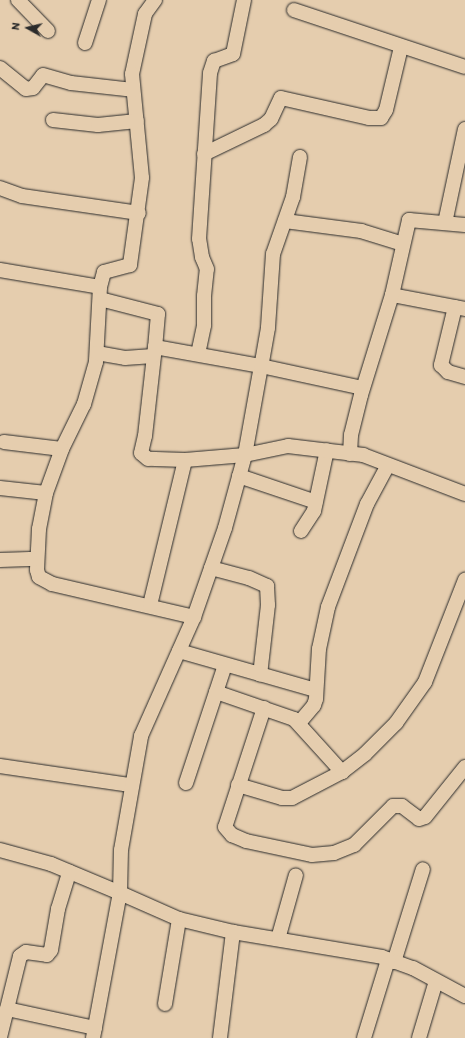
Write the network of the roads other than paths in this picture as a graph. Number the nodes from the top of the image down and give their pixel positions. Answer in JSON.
{"nodes":[{"id":1,"x":18,"y":0,"type":"edge"},
{"id":2,"x":99,"y":0,"type":"edge"},
{"id":3,"x":155,"y":0,"type":"edge"},
{"id":4,"x":244,"y":0,"type":"edge"},
{"id":5,"x":294,"y":10,"type":"dead end"},
{"id":6,"x":48,"y":31,"type":"dead end"},
{"id":7,"x":85,"y":43,"type":"dead end"},
{"id":8,"x":401,"y":47,"type":"junction"},
{"id":9,"x":465,"y":67,"type":"edge"},
{"id":10,"x":0,"y":68,"type":"edge"},
{"id":11,"x":133,"y":90,"type":"junction"},
{"id":12,"x":53,"y":120,"type":"dead end"},
{"id":13,"x":137,"y":120,"type":"junction"},
{"id":14,"x":465,"y":129,"type":"edge"},
{"id":15,"x":204,"y":154,"type":"junction"},
{"id":16,"x":300,"y":157,"type":"dead end"},
{"id":17,"x":0,"y":188,"type":"edge"},
{"id":18,"x":139,"y":213,"type":"junction"},
{"id":19,"x":285,"y":222,"type":"junction"},
{"id":20,"x":444,"y":223,"type":"junction"},
{"id":21,"x":465,"y":225,"type":"edge"},
{"id":22,"x":403,"y":244,"type":"junction"},
{"id":23,"x":0,"y":270,"type":"edge"},
{"id":24,"x":100,"y":293,"type":"junction"},
{"id":25,"x":392,"y":295,"type":"junction"},
{"id":26,"x":460,"y":308,"type":"edge"},
{"id":27,"x":154,"y":351,"type":"junction"},
{"id":28,"x":97,"y":353,"type":"junction"},
{"id":29,"x":198,"y":354,"type":"junction"},
{"id":30,"x":260,"y":366,"type":"junction"},
{"id":31,"x":465,"y":377,"type":"edge"},
{"id":32,"x":363,"y":388,"type":"junction"},
{"id":33,"x":4,"y":442,"type":"dead end"},
{"id":34,"x":62,"y":449,"type":"junction"},
{"id":35,"x":327,"y":450,"type":"junction"},
{"id":36,"x":350,"y":454,"type":"junction"},
{"id":37,"x":245,"y":455,"type":"junction"},
{"id":38,"x":185,"y":460,"type":"junction"},
{"id":39,"x":388,"y":465,"type":"junction"},
{"id":40,"x":239,"y":476,"type":"junction"},
{"id":41,"x":0,"y":488,"type":"edge"},
{"id":42,"x":46,"y":494,"type":"junction"},
{"id":43,"x":465,"y":494,"type":"edge"},
{"id":44,"x":316,"y":502,"type":"junction"},
{"id":45,"x":300,"y":531,"type":"dead end"},
{"id":46,"x":37,"y":559,"type":"junction"},
{"id":47,"x":0,"y":560,"type":"edge"},
{"id":48,"x":211,"y":568,"type":"junction"},
{"id":49,"x":465,"y":580,"type":"edge"},
{"id":50,"x":150,"y":605,"type":"junction"},
{"id":51,"x":194,"y":617,"type":"junction"},
{"id":52,"x":179,"y":651,"type":"junction"},
{"id":53,"x":225,"y":665,"type":"junction"},
{"id":54,"x":260,"y":675,"type":"junction"},
{"id":55,"x":316,"y":690,"type":"junction"},
{"id":56,"x":216,"y":692,"type":"junction"},
{"id":57,"x":264,"y":708,"type":"junction"},
{"id":58,"x":299,"y":723,"type":"junction"},
{"id":59,"x":0,"y":766,"type":"edge"},
{"id":60,"x":465,"y":767,"type":"edge"},
{"id":61,"x":342,"y":772,"type":"junction"},
{"id":62,"x":186,"y":783,"type":"dead end"},
{"id":63,"x":131,"y":785,"type":"junction"},
{"id":64,"x":238,"y":785,"type":"junction"},
{"id":65,"x":0,"y":850,"type":"edge"},
{"id":66,"x":422,"y":869,"type":"dead end"},
{"id":67,"x":69,"y":872,"type":"junction"},
{"id":68,"x":296,"y":875,"type":"dead end"},
{"id":69,"x":120,"y":893,"type":"junction"},
{"id":70,"x":179,"y":919,"type":"junction"},
{"id":71,"x":233,"y":932,"type":"junction"},
{"id":72,"x":278,"y":939,"type":"junction"},
{"id":73,"x":391,"y":961,"type":"junction"},
{"id":74,"x":436,"y":980,"type":"junction"},
{"id":75,"x":465,"y":996,"type":"edge"},
{"id":76,"x":165,"y":1004,"type":"dead end"},
{"id":77,"x":6,"y":1009,"type":"junction"},
{"id":78,"x":94,"y":1033,"type":"edge"},
{"id":79,"x":0,"y":1037,"type":"edge"},
{"id":80,"x":220,"y":1038,"type":"edge"},
{"id":81,"x":364,"y":1038,"type":"edge"},
{"id":82,"x":419,"y":1038,"type":"edge"}],
"edges":[{"from":1,"to":6,"type":"street"},
{"from":2,"to":7,"type":"street"},
{"from":3,"to":11,"type":"street"},
{"from":4,"to":15,"type":"street"},
{"from":5,"to":8,"type":"street"},
{"from":8,"to":9,"type":"street"},
{"from":8,"to":15,"type":"street"},
{"from":10,"to":11,"type":"street"},
{"from":11,"to":13,"type":"street"},
{"from":12,"to":13,"type":"street"},
{"from":13,"to":18,"type":"street"},
{"from":14,"to":20,"type":"street"},
{"from":15,"to":29,"type":"street"},
{"from":16,"to":19,"type":"street"},
{"from":17,"to":18,"type":"street"},
{"from":18,"to":24,"type":"street"},
{"from":19,"to":22,"type":"street"},
{"from":19,"to":30,"type":"street"},
{"from":20,"to":21,"type":"street"},
{"from":20,"to":22,"type":"street"},
{"from":22,"to":25,"type":"street"},
{"from":23,"to":24,"type":"street"},
{"from":24,"to":27,"type":"street"},
{"from":24,"to":28,"type":"street"},
{"from":25,"to":26,"type":"street"},
{"from":25,"to":32,"type":"street"},
{"from":26,"to":31,"type":"street"},
{"from":27,"to":28,"type":"street"},
{"from":27,"to":29,"type":"street"},
{"from":27,"to":38,"type":"street"},
{"from":28,"to":34,"type":"street"},
{"from":29,"to":30,"type":"street"},
{"from":30,"to":32,"type":"street"},
{"from":30,"to":37,"type":"street"},
{"from":32,"to":36,"type":"street"},
{"from":33,"to":34,"type":"street"},
{"from":34,"to":42,"type":"street"},
{"from":35,"to":36,"type":"street"},
{"from":35,"to":37,"type":"street"},
{"from":35,"to":44,"type":"street"},
{"from":36,"to":39,"type":"street"},
{"from":37,"to":38,"type":"street"},
{"from":37,"to":40,"type":"street"},
{"from":38,"to":50,"type":"street"},
{"from":39,"to":43,"type":"street"},
{"from":39,"to":55,"type":"street"},
{"from":40,"to":44,"type":"street"},
{"from":40,"to":48,"type":"street"},
{"from":41,"to":42,"type":"street"},
{"from":42,"to":46,"type":"street"},
{"from":44,"to":45,"type":"street"},
{"from":46,"to":47,"type":"street"},
{"from":46,"to":50,"type":"street"},
{"from":48,"to":51,"type":"street"},
{"from":48,"to":54,"type":"street"},
{"from":49,"to":61,"type":"street"},
{"from":50,"to":51,"type":"street"},
{"from":51,"to":52,"type":"street"},
{"from":52,"to":53,"type":"street"},
{"from":52,"to":63,"type":"street"},
{"from":53,"to":54,"type":"street"},
{"from":53,"to":56,"type":"street"},
{"from":54,"to":55,"type":"street"},
{"from":55,"to":58,"type":"street"},
{"from":56,"to":57,"type":"street"},
{"from":56,"to":62,"type":"street"},
{"from":57,"to":58,"type":"street"},
{"from":57,"to":64,"type":"street"},
{"from":58,"to":61,"type":"street"},
{"from":59,"to":63,"type":"street"},
{"from":60,"to":64,"type":"street"},
{"from":61,"to":64,"type":"street"},
{"from":63,"to":69,"type":"street"},
{"from":65,"to":67,"type":"street"},
{"from":66,"to":73,"type":"street"},
{"from":67,"to":69,"type":"street"},
{"from":67,"to":77,"type":"street"},
{"from":68,"to":72,"type":"street"},
{"from":69,"to":70,"type":"street"},
{"from":69,"to":78,"type":"street"},
{"from":70,"to":71,"type":"street"},
{"from":70,"to":76,"type":"street"},
{"from":71,"to":72,"type":"street"},
{"from":71,"to":80,"type":"street"},
{"from":72,"to":73,"type":"street"},
{"from":73,"to":74,"type":"street"},
{"from":73,"to":81,"type":"street"},
{"from":74,"to":75,"type":"street"},
{"from":74,"to":82,"type":"street"},
{"from":77,"to":78,"type":"street"},
{"from":77,"to":79,"type":"street"}]}
